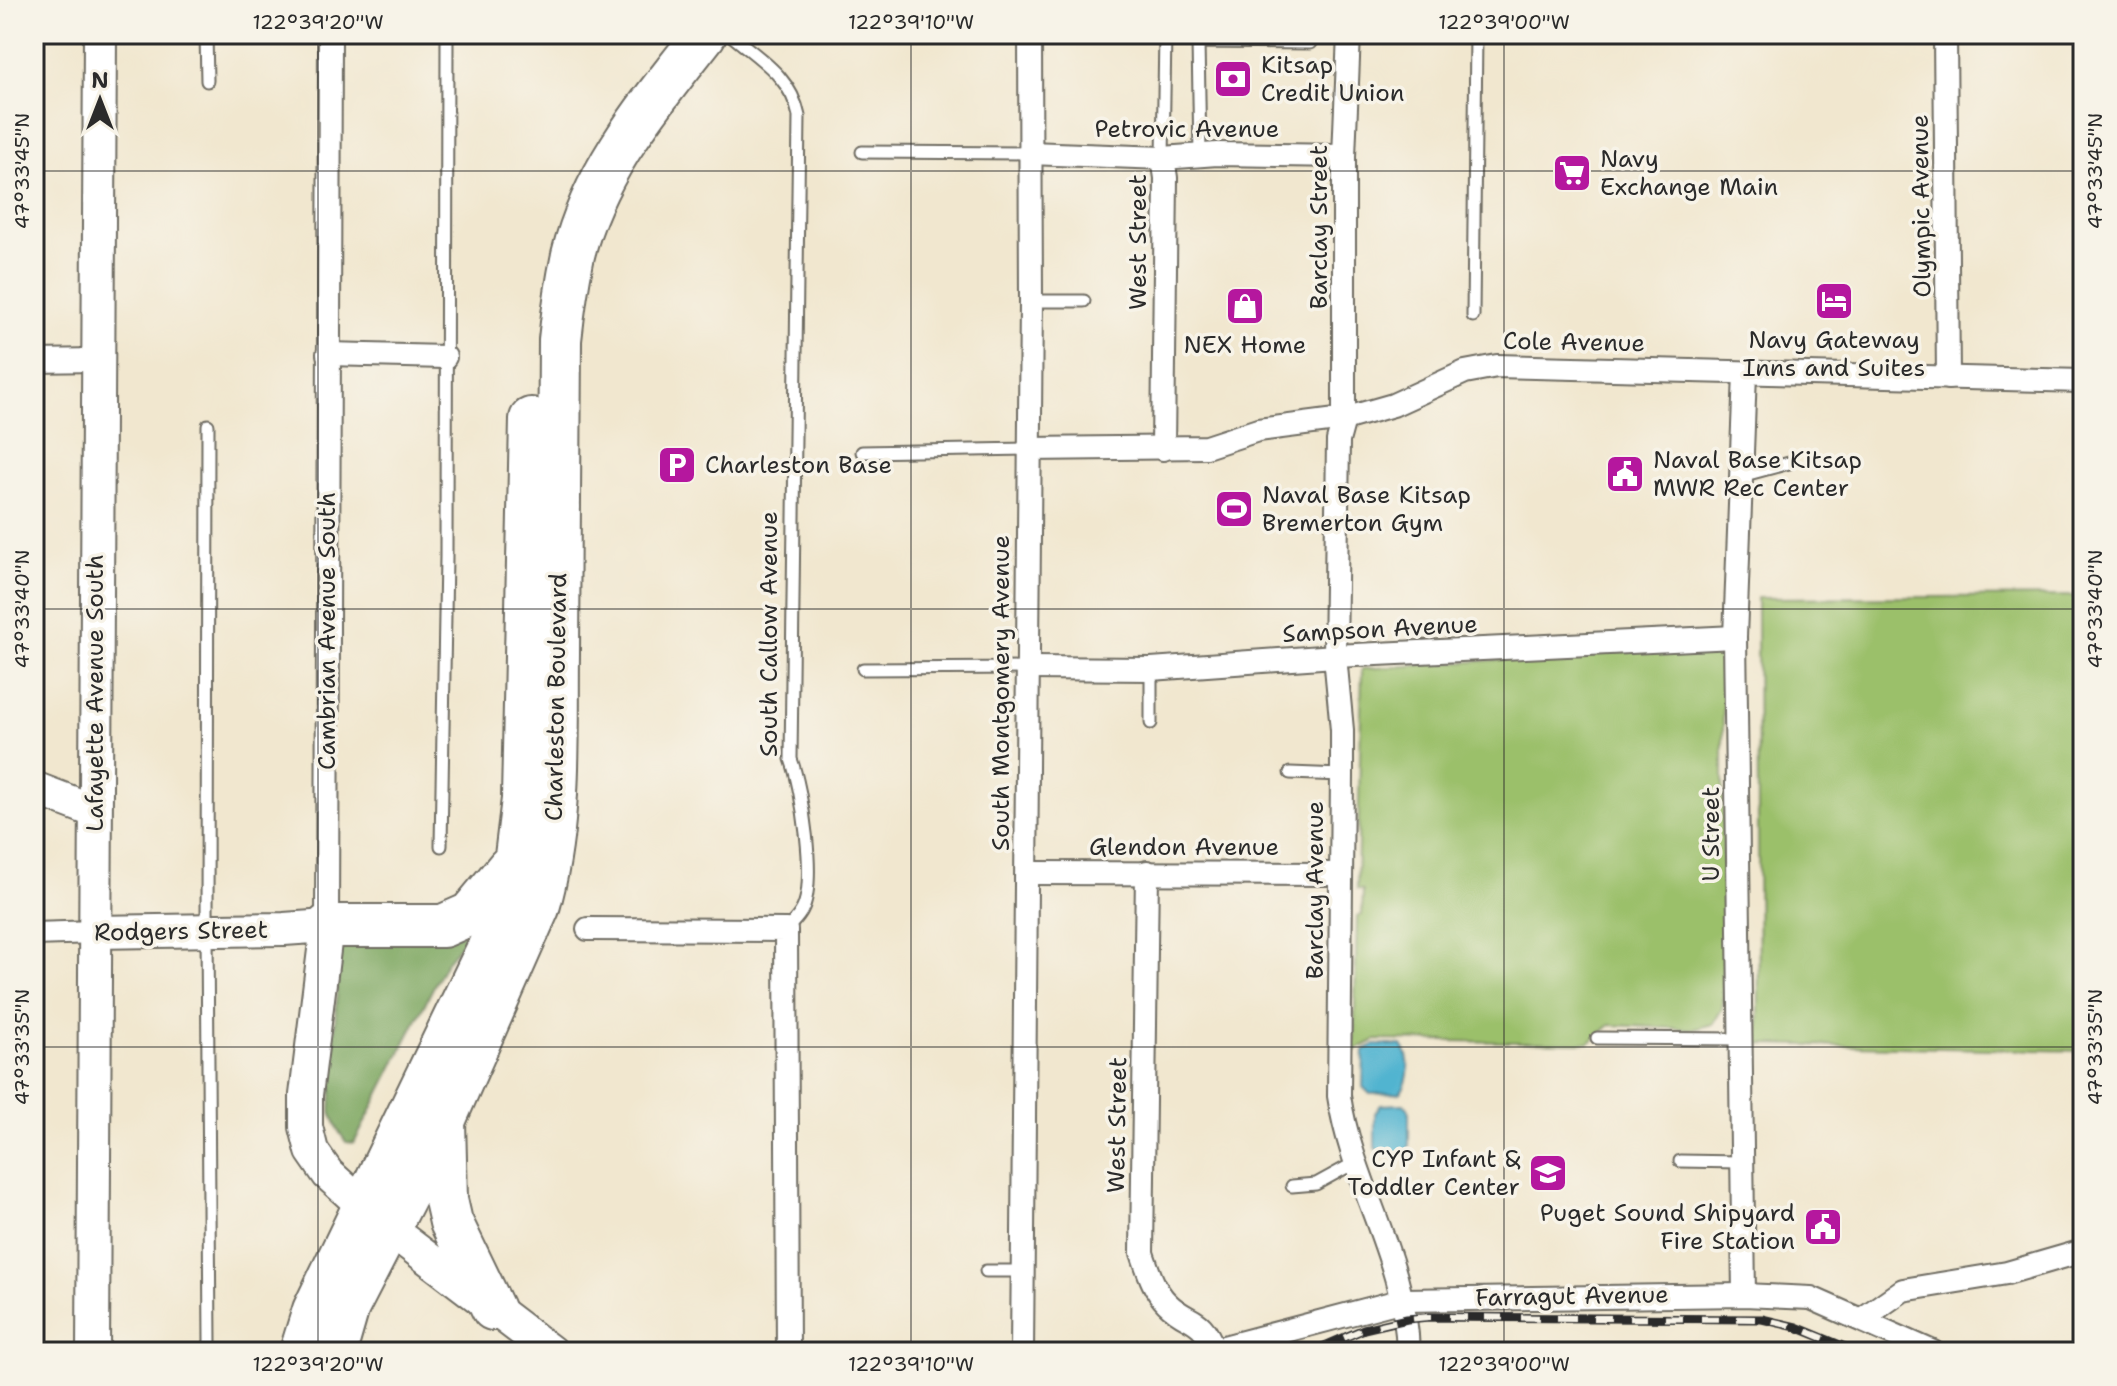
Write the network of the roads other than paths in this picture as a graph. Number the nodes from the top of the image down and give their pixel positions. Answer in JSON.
{"nodes":[{"id":1,"x":100,"y":34,"type":"edge"},
{"id":2,"x":206,"y":34,"type":"edge"},
{"id":3,"x":330,"y":34,"type":"edge"},
{"id":4,"x":447,"y":34,"type":"edge"},
{"id":5,"x":669,"y":34,"type":"edge"},
{"id":6,"x":705,"y":34,"type":"edge"},
{"id":7,"x":730,"y":34,"type":"edge"},
{"id":8,"x":1030,"y":34,"type":"edge"},
{"id":9,"x":1165,"y":34,"type":"edge"},
{"id":10,"x":1349,"y":34,"type":"edge"},
{"id":11,"x":1476,"y":34,"type":"edge"},
{"id":12,"x":1945,"y":34,"type":"edge"},
{"id":13,"x":1310,"y":43,"type":"dead end"},
{"id":14,"x":207,"y":81,"type":"dead end"},
{"id":15,"x":862,"y":152,"type":"dead end"},
{"id":16,"x":1029,"y":153,"type":"junction"},
{"id":17,"x":1200,"y":154,"type":"junction"},
{"id":18,"x":1344,"y":156,"type":"junction"},
{"id":19,"x":1163,"y":158,"type":"junction"},
{"id":20,"x":1031,"y":301,"type":"junction"},
{"id":21,"x":1084,"y":301,"type":"dead end"},
{"id":22,"x":1473,"y":316,"type":"dead end"},
{"id":23,"x":328,"y":354,"type":"junction"},
{"id":24,"x":445,"y":357,"type":"junction"},
{"id":25,"x":97,"y":360,"type":"junction"},
{"id":26,"x":34,"y":361,"type":"edge"},
{"id":27,"x":1745,"y":373,"type":"junction"},
{"id":28,"x":1948,"y":378,"type":"junction"},
{"id":29,"x":2083,"y":381,"type":"edge"},
{"id":30,"x":1344,"y":419,"type":"junction"},
{"id":31,"x":208,"y":425,"type":"dead end"},
{"id":32,"x":1028,"y":449,"type":"junction"},
{"id":33,"x":1163,"y":449,"type":"junction"},
{"id":34,"x":862,"y":452,"type":"dead end"},
{"id":35,"x":1789,"y":463,"type":"dead end"},
{"id":36,"x":1741,"y":476,"type":"junction"},
{"id":37,"x":1735,"y":637,"type":"junction"},
{"id":38,"x":1335,"y":656,"type":"junction"},
{"id":39,"x":1028,"y":668,"type":"junction"},
{"id":40,"x":863,"y":669,"type":"dead end"},
{"id":41,"x":1151,"y":669,"type":"junction"},
{"id":42,"x":1151,"y":723,"type":"dead end"},
{"id":43,"x":1290,"y":773,"type":"dead end"},
{"id":44,"x":1342,"y":775,"type":"junction"},
{"id":45,"x":34,"y":788,"type":"edge"},
{"id":46,"x":94,"y":811,"type":"junction"},
{"id":47,"x":441,"y":846,"type":"dead end"},
{"id":48,"x":517,"y":856,"type":"junction"},
{"id":49,"x":1147,"y":872,"type":"junction"},
{"id":50,"x":1027,"y":873,"type":"junction"},
{"id":51,"x":1341,"y":874,"type":"junction"},
{"id":52,"x":327,"y":926,"type":"junction"},
{"id":53,"x":588,"y":929,"type":"dead end"},
{"id":54,"x":786,"y":930,"type":"junction"},
{"id":55,"x":207,"y":931,"type":"junction"},
{"id":56,"x":95,"y":932,"type":"junction"},
{"id":57,"x":34,"y":934,"type":"edge"},
{"id":58,"x":1597,"y":1038,"type":"dead end"},
{"id":59,"x":1739,"y":1039,"type":"junction"},
{"id":60,"x":444,"y":1121,"type":"junction"},
{"id":61,"x":1680,"y":1161,"type":"dead end"},
{"id":62,"x":1356,"y":1162,"type":"junction"},
{"id":63,"x":1740,"y":1162,"type":"junction"},
{"id":64,"x":1292,"y":1186,"type":"dead end"},
{"id":65,"x":376,"y":1217,"type":"junction"},
{"id":66,"x":2083,"y":1251,"type":"edge"},
{"id":67,"x":986,"y":1271,"type":"dead end"},
{"id":68,"x":1023,"y":1271,"type":"junction"},
{"id":69,"x":1744,"y":1295,"type":"junction"},
{"id":70,"x":1403,"y":1300,"type":"junction"},
{"id":71,"x":493,"y":1309,"type":"junction"},
{"id":72,"x":1862,"y":1319,"type":"junction"},
{"id":73,"x":1210,"y":1351,"type":"edge"},
{"id":74,"x":93,"y":1352,"type":"edge"},
{"id":75,"x":205,"y":1352,"type":"edge"},
{"id":76,"x":301,"y":1352,"type":"edge"},
{"id":77,"x":335,"y":1352,"type":"edge"},
{"id":78,"x":551,"y":1352,"type":"edge"},
{"id":79,"x":788,"y":1352,"type":"edge"},
{"id":80,"x":1022,"y":1352,"type":"edge"},
{"id":81,"x":1408,"y":1352,"type":"edge"},
{"id":82,"x":1933,"y":1352,"type":"edge"}],
"edges":[{"from":1,"to":25,"type":"street","name":"Lafayette Avenue South"},
{"from":2,"to":14,"type":"lane"},
{"from":3,"to":23,"type":"street","name":"Cambrian Avenue South"},
{"from":4,"to":24,"type":"lane"},
{"from":5,"to":48,"type":"highway","name":"Charleston Boulevard"},
{"from":6,"to":60,"type":"highway","name":"Charleston Boulevard"},
{"from":7,"to":54,"type":"lane","name":"South Callow Avenue"},
{"from":8,"to":16,"type":"street","name":"South Montgomery Avenue"},
{"from":9,"to":19,"type":"lane","name":"West Street"},
{"from":10,"to":18,"type":"street","name":"Barclay Street"},
{"from":11,"to":22,"type":"lane"},
{"from":12,"to":28,"type":"street","name":"Olympic Avenue"},
{"from":13,"to":17,"type":"lane"},
{"from":15,"to":16,"type":"lane"},
{"from":16,"to":19,"type":"street","name":"Petrovic Avenue"},
{"from":16,"to":20,"type":"street","name":"South Montgomery Avenue"},
{"from":17,"to":18,"type":"street","name":"Petrovic Avenue"},
{"from":17,"to":19,"type":"street","name":"Petrovic Avenue"},
{"from":18,"to":30,"type":"street","name":"Barclay Street"},
{"from":19,"to":33,"type":"street","name":"West Street"},
{"from":20,"to":21,"type":"lane"},
{"from":20,"to":32,"type":"street","name":"South Montgomery Avenue"},
{"from":23,"to":24,"type":"street"},
{"from":23,"to":52,"type":"street","name":"Cambrian Avenue South"},
{"from":24,"to":47,"type":"lane"},
{"from":25,"to":26,"type":"street"},
{"from":25,"to":46,"type":"street","name":"Lafayette Avenue South"},
{"from":27,"to":28,"type":"street","name":"Cole Avenue"},
{"from":27,"to":30,"type":"street","name":"Cole Avenue"},
{"from":27,"to":36,"type":"street","name":"U Street"},
{"from":28,"to":29,"type":"street","name":"Cole Avenue"},
{"from":30,"to":33,"type":"street","name":"Cole Avenue"},
{"from":30,"to":38,"type":"street","name":"Barclay Avenue"},
{"from":31,"to":55,"type":"lane"},
{"from":32,"to":33,"type":"street","name":"Cole Avenue"},
{"from":32,"to":34,"type":"lane"},
{"from":32,"to":39,"type":"street","name":"South Montgomery Avenue"},
{"from":35,"to":36,"type":"lane"},
{"from":36,"to":37,"type":"street","name":"U Street"},
{"from":37,"to":38,"type":"street","name":"Sampson Avenue"},
{"from":37,"to":59,"type":"street","name":"U Street"},
{"from":38,"to":41,"type":"street","name":"Sampson Avenue"},
{"from":38,"to":44,"type":"street","name":"Barclay Avenue"},
{"from":39,"to":40,"type":"lane"},
{"from":39,"to":41,"type":"street","name":"Sampson Avenue"},
{"from":39,"to":50,"type":"street","name":"South Montgomery Avenue"},
{"from":41,"to":42,"type":"lane"},
{"from":43,"to":44,"type":"lane"},
{"from":44,"to":51,"type":"street","name":"Barclay Avenue"},
{"from":45,"to":46,"type":"street"},
{"from":46,"to":56,"type":"street","name":"Lafayette Avenue South"},
{"from":48,"to":52,"type":"highway"},
{"from":48,"to":65,"type":"highway","name":"Charleston Boulevard"},
{"from":49,"to":50,"type":"street","name":"Glendon Avenue"},
{"from":49,"to":51,"type":"street","name":"Glendon Avenue"},
{"from":49,"to":73,"type":"street","name":"West Street"},
{"from":50,"to":68,"type":"street","name":"South Montgomery Avenue"},
{"from":51,"to":62,"type":"street","name":"Barclay Avenue"},
{"from":52,"to":55,"type":"street","name":"Rodgers Street"},
{"from":52,"to":65,"type":"street","name":"Cambrian Avenue South"},
{"from":53,"to":54,"type":"street"},
{"from":54,"to":79,"type":"street","name":"South Callow Avenue"},
{"from":55,"to":56,"type":"street","name":"Rodgers Street"},
{"from":55,"to":75,"type":"lane"},
{"from":56,"to":57,"type":"street","name":"Rodgers Street"},
{"from":56,"to":74,"type":"street","name":"Lafayette Avenue South"},
{"from":58,"to":59,"type":"lane"},
{"from":59,"to":63,"type":"street","name":"U Street"},
{"from":60,"to":65,"type":"highway","name":"Charleston Boulevard"},
{"from":60,"to":71,"type":"highway"},
{"from":61,"to":63,"type":"lane"},
{"from":62,"to":64,"type":"lane"},
{"from":62,"to":70,"type":"street","name":"Barclay Avenue"},
{"from":63,"to":69,"type":"street","name":"U Street"},
{"from":65,"to":71,"type":"street"},
{"from":65,"to":76,"type":"highway","name":"Charleston Boulevard"},
{"from":65,"to":77,"type":"highway","name":"Charleston Boulevard"},
{"from":66,"to":72,"type":"street"},
{"from":67,"to":68,"type":"lane"},
{"from":68,"to":80,"type":"street","name":"South Montgomery Avenue"},
{"from":69,"to":70,"type":"street","name":"Farragut Avenue"},
{"from":69,"to":72,"type":"street","name":"Farragut Avenue"},
{"from":70,"to":73,"type":"street","name":"Farragut Avenue"},
{"from":70,"to":81,"type":"street","name":"Barclay Avenue"},
{"from":71,"to":78,"type":"street"},
{"from":72,"to":82,"type":"street","name":"Farragut Avenue"}]}
